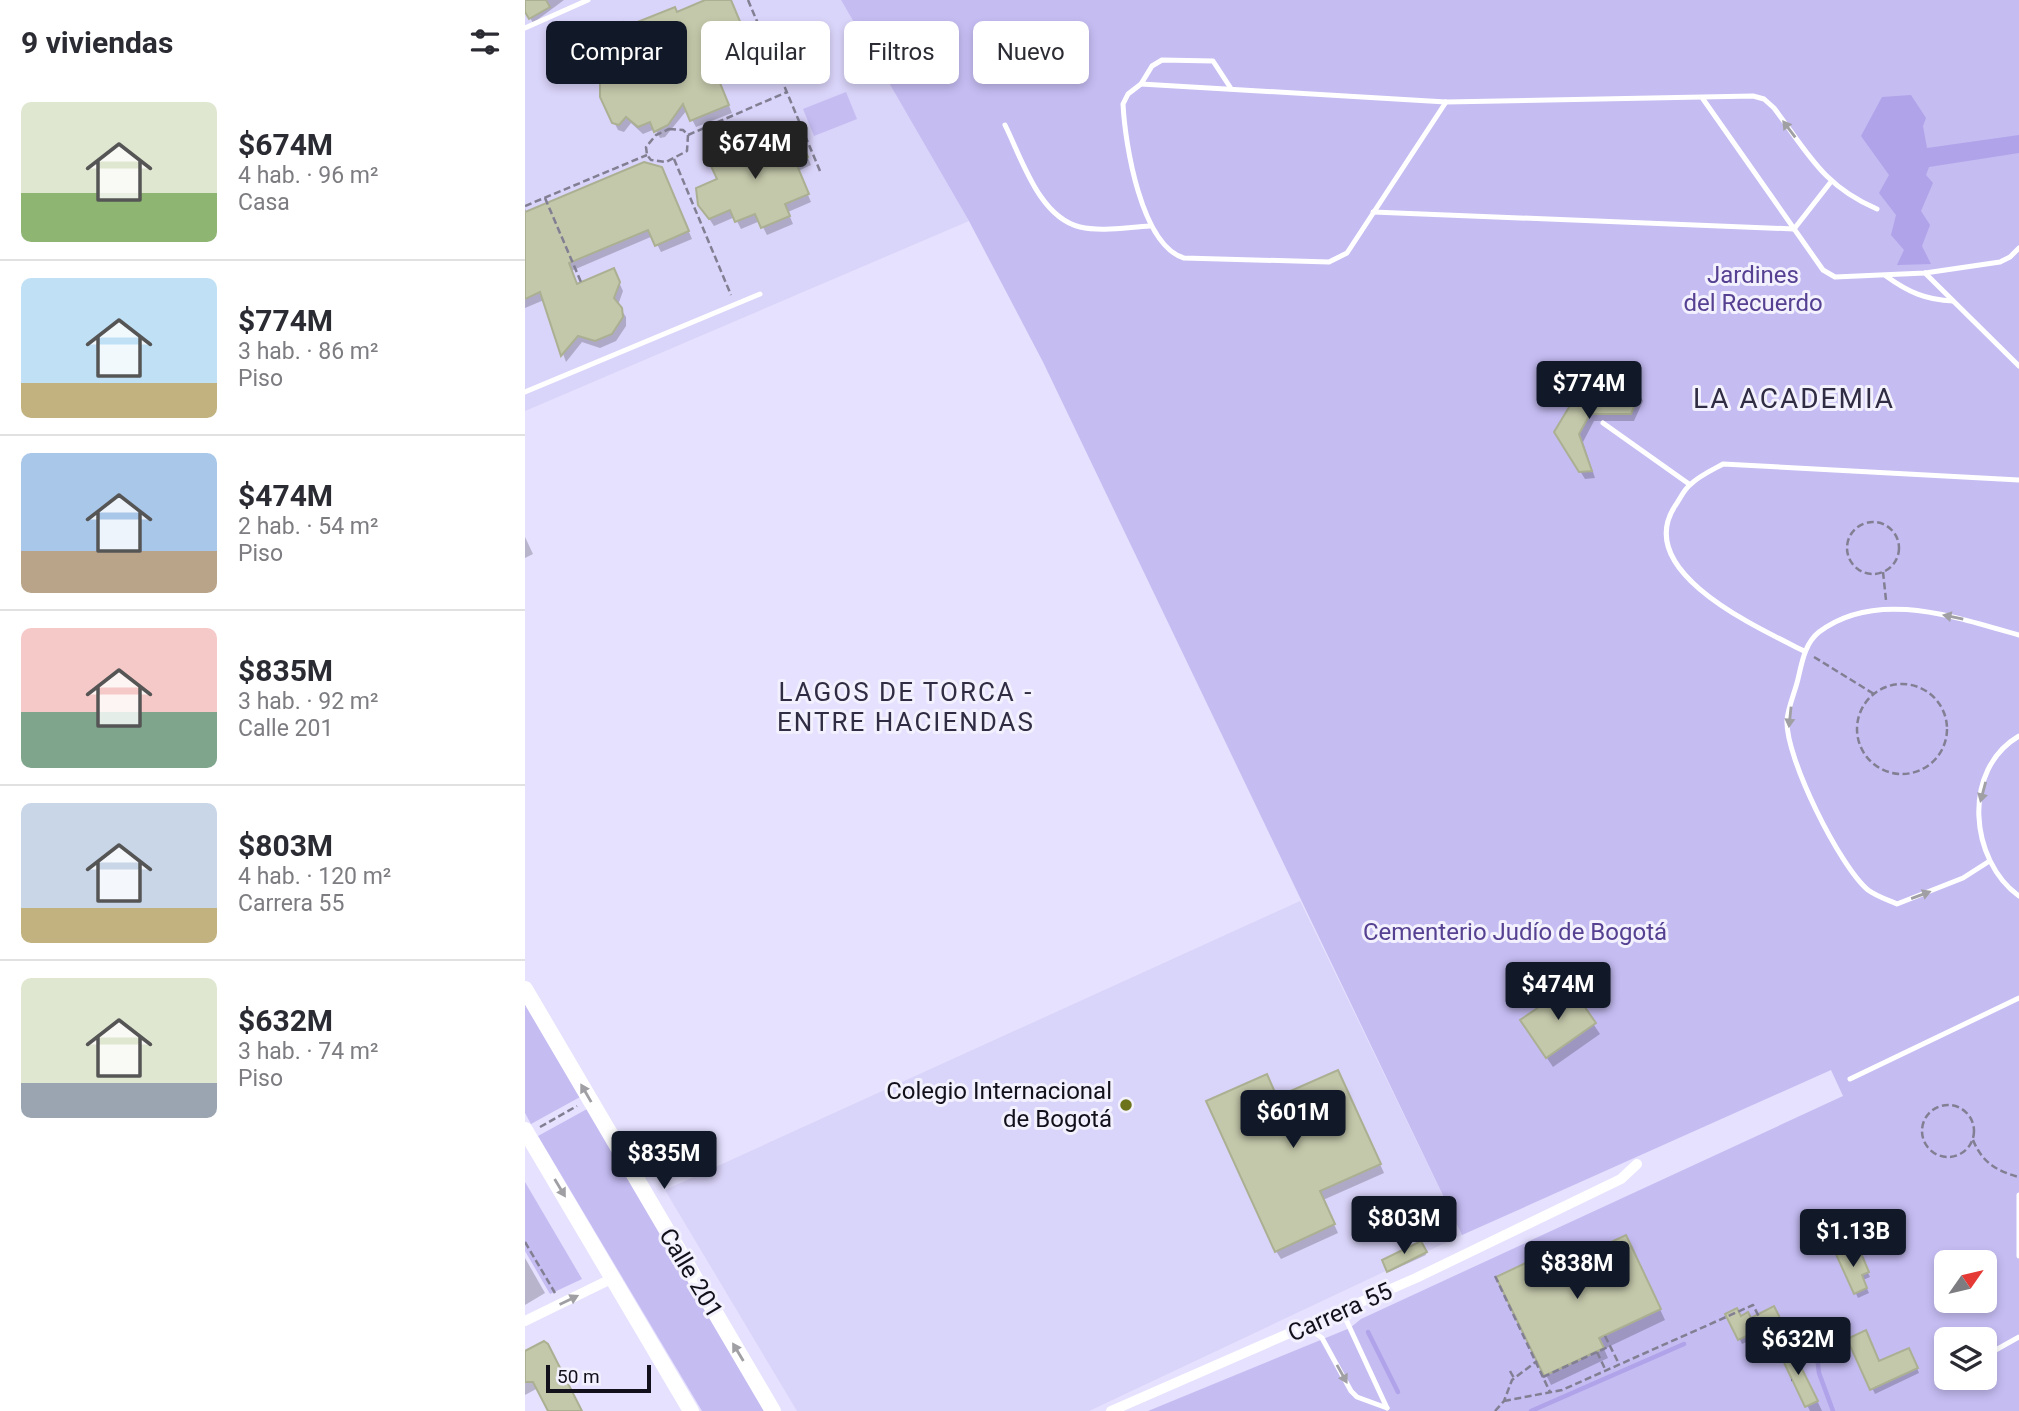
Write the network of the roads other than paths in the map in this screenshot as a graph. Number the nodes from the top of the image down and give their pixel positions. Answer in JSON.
{"nodes":[{"id":1,"x":589,"y":0,"type":"edge"},
{"id":2,"x":525,"y":28,"type":"edge"},
{"id":3,"x":1141,"y":84,"type":"junction"},
{"id":4,"x":1230,"y":88,"type":"junction"},
{"id":5,"x":1703,"y":99,"type":"junction"},
{"id":6,"x":1446,"y":102,"type":"junction"},
{"id":7,"x":1005,"y":125,"type":"dead end"},
{"id":8,"x":1830,"y":183,"type":"junction"},
{"id":9,"x":1877,"y":209,"type":"dead end"},
{"id":10,"x":1373,"y":212,"type":"junction"},
{"id":11,"x":1150,"y":226,"type":"junction"},
{"id":12,"x":1794,"y":229,"type":"junction"},
{"id":13,"x":2019,"y":248,"type":"edge"},
{"id":14,"x":1925,"y":273,"type":"junction"},
{"id":15,"x":1886,"y":276,"type":"junction"},
{"id":16,"x":760,"y":294,"type":"dead end"},
{"id":17,"x":1953,"y":301,"type":"junction"},
{"id":18,"x":2019,"y":366,"type":"edge"},
{"id":19,"x":525,"y":392,"type":"edge"},
{"id":20,"x":1603,"y":423,"type":"dead end"},
{"id":21,"x":2019,"y":480,"type":"edge"},
{"id":22,"x":1689,"y":484,"type":"junction"},
{"id":23,"x":2019,"y":635,"type":"edge"},
{"id":24,"x":1804,"y":651,"type":"junction"},
{"id":25,"x":2019,"y":736,"type":"edge"},
{"id":26,"x":1988,"y":862,"type":"junction"},
{"id":27,"x":2019,"y":897,"type":"edge"},
{"id":28,"x":525,"y":989,"type":"edge"},
{"id":29,"x":2019,"y":998,"type":"edge"},
{"id":30,"x":1850,"y":1079,"type":"dead end"},
{"id":31,"x":530,"y":1130,"type":"edge"},
{"id":32,"x":1637,"y":1164,"type":"dead end"},
{"id":33,"x":2019,"y":1195,"type":"edge"},
{"id":34,"x":2019,"y":1256,"type":"edge"},
{"id":35,"x":613,"y":1278,"type":"junction"},
{"id":36,"x":1342,"y":1311,"type":"junction"},
{"id":37,"x":525,"y":1321,"type":"edge"},
{"id":38,"x":1307,"y":1326,"type":"junction"},
{"id":39,"x":2019,"y":1337,"type":"edge"},
{"id":40,"x":1997,"y":1349,"type":"edge"},
{"id":41,"x":1387,"y":1410,"type":"edge"},
{"id":42,"x":691,"y":1411,"type":"edge"},
{"id":43,"x":773,"y":1411,"type":"edge"},
{"id":44,"x":1111,"y":1411,"type":"edge"}],
"edges":[{"from":1,"to":2,"type":"lane"},
{"from":3,"to":4,"type":"lane"},
{"from":3,"to":4,"type":"lane"},
{"from":3,"to":11,"type":"lane"},
{"from":4,"to":6,"type":"lane"},
{"from":5,"to":6,"type":"lane"},
{"from":8,"to":5,"type":"lane","one_way":true},
{"from":5,"to":12,"type":"lane"},
{"from":6,"to":10,"type":"lane"},
{"from":7,"to":11,"type":"lane"},
{"from":8,"to":9,"type":"lane"},
{"from":8,"to":12,"type":"lane"},
{"from":10,"to":11,"type":"lane"},
{"from":10,"to":12,"type":"lane"},
{"from":12,"to":15,"type":"lane"},
{"from":13,"to":14,"type":"lane"},
{"from":14,"to":15,"type":"lane"},
{"from":14,"to":17,"type":"lane"},
{"from":15,"to":17,"type":"lane"},
{"from":16,"to":19,"type":"lane"},
{"from":17,"to":18,"type":"lane"},
{"from":20,"to":22,"type":"lane"},
{"from":21,"to":22,"type":"lane"},
{"from":22,"to":24,"type":"lane"},
{"from":23,"to":24,"type":"lane","one_way":true},
{"from":24,"to":26,"type":"lane","one_way":true},
{"from":25,"to":26,"type":"lane","one_way":true},
{"from":26,"to":27,"type":"lane"},
{"from":43,"to":28,"type":"main road","name":"Calle 201","one_way":true},
{"from":29,"to":30,"type":"lane"},
{"from":31,"to":35,"type":"main road","one_way":true},
{"from":32,"to":36,"type":"street","name":"Carrera 55"},
{"from":33,"to":34,"type":"lane"},
{"from":37,"to":35,"type":"street","one_way":true},
{"from":35,"to":42,"type":"main road"},
{"from":36,"to":38,"type":"street","name":"Carrera 55"},
{"from":36,"to":41,"type":"lane"},
{"from":38,"to":41,"type":"lane","one_way":true},
{"from":38,"to":44,"type":"street","name":"Carrera 55"},
{"from":39,"to":40,"type":"lane"}]}
